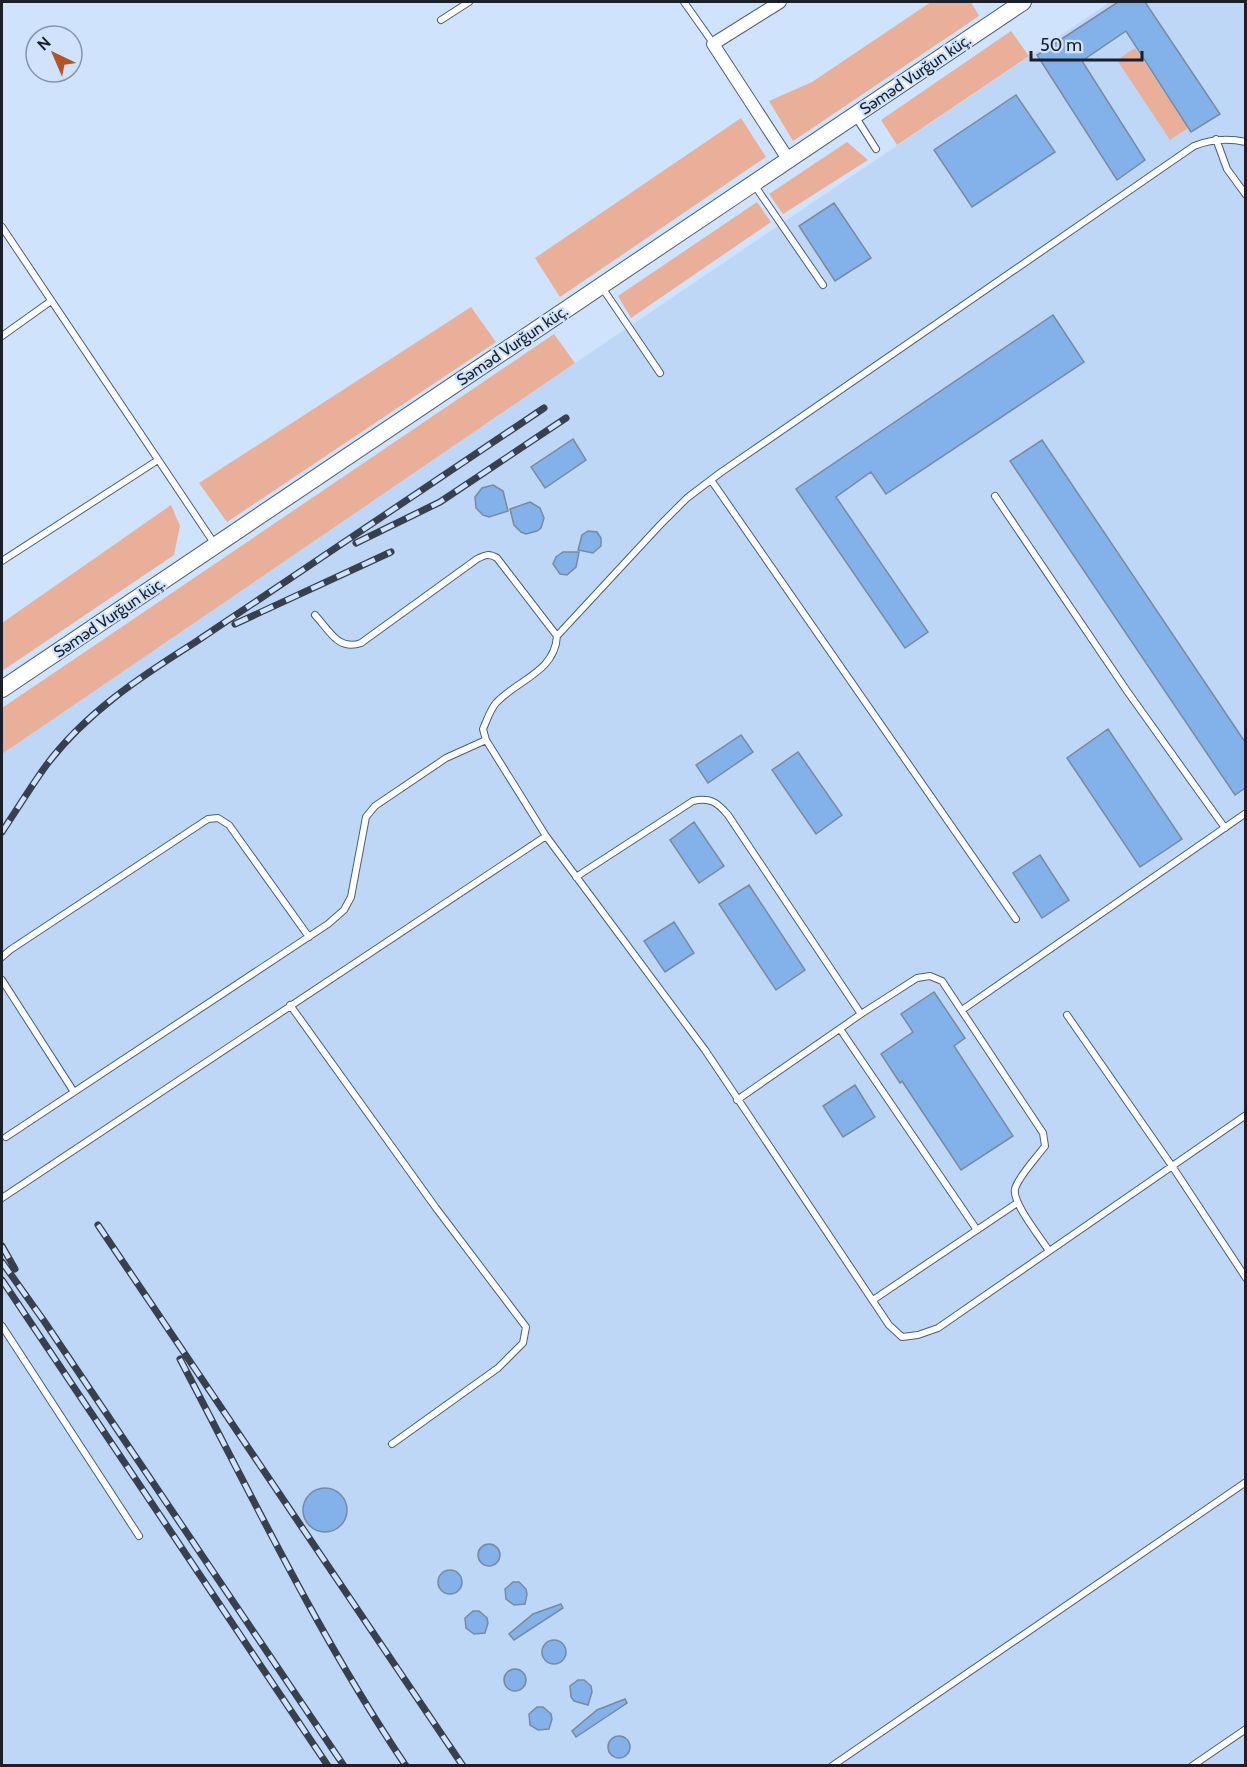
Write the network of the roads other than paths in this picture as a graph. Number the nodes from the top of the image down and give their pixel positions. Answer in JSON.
{"nodes":[{"id":1,"x":469,"y":2,"type":"edge"},
{"id":2,"x":684,"y":2,"type":"edge"},
{"id":3,"x":780,"y":2,"type":"edge"},
{"id":4,"x":1023,"y":2,"type":"edge"},
{"id":5,"x":441,"y":20,"type":"dead end"},
{"id":6,"x":713,"y":44,"type":"junction"},
{"id":7,"x":854,"y":116,"type":"junction"},
{"id":8,"x":1216,"y":139,"type":"junction"},
{"id":9,"x":1245,"y":142,"type":"edge"},
{"id":10,"x":876,"y":149,"type":"dead end"},
{"id":11,"x":788,"y":159,"type":"junction"},
{"id":12,"x":753,"y":183,"type":"junction"},
{"id":13,"x":1245,"y":195,"type":"edge"},
{"id":14,"x":2,"y":227,"type":"edge"},
{"id":15,"x":823,"y":285,"type":"dead end"},
{"id":16,"x":600,"y":286,"type":"junction"},
{"id":17,"x":51,"y":301,"type":"junction"},
{"id":18,"x":2,"y":336,"type":"edge"},
{"id":19,"x":660,"y":373,"type":"dead end"},
{"id":20,"x":158,"y":460,"type":"junction"},
{"id":21,"x":711,"y":480,"type":"junction"},
{"id":22,"x":995,"y":496,"type":"dead end"},
{"id":23,"x":216,"y":546,"type":"junction"},
{"id":24,"x":2,"y":561,"type":"edge"},
{"id":25,"x":315,"y":615,"type":"dead end"},
{"id":26,"x":557,"y":636,"type":"junction"},
{"id":27,"x":2,"y":689,"type":"edge"},
{"id":28,"x":486,"y":740,"type":"junction"},
{"id":29,"x":1245,"y":813,"type":"edge"},
{"id":30,"x":1225,"y":828,"type":"junction"},
{"id":31,"x":546,"y":836,"type":"junction"},
{"id":32,"x":576,"y":877,"type":"junction"},
{"id":33,"x":1016,"y":920,"type":"dead end"},
{"id":34,"x":309,"y":937,"type":"junction"},
{"id":35,"x":2,"y":957,"type":"edge"},
{"id":36,"x":2,"y":980,"type":"edge"},
{"id":37,"x":290,"y":1005,"type":"junction"},
{"id":38,"x":962,"y":1010,"type":"junction"},
{"id":39,"x":861,"y":1014,"type":"junction"},
{"id":40,"x":1067,"y":1015,"type":"dead end"},
{"id":41,"x":840,"y":1029,"type":"junction"},
{"id":42,"x":74,"y":1092,"type":"junction"},
{"id":43,"x":737,"y":1100,"type":"junction"},
{"id":44,"x":1245,"y":1115,"type":"edge"},
{"id":45,"x":6,"y":1137,"type":"dead end"},
{"id":46,"x":1172,"y":1166,"type":"junction"},
{"id":47,"x":2,"y":1198,"type":"edge"},
{"id":48,"x":1017,"y":1203,"type":"junction"},
{"id":49,"x":977,"y":1230,"type":"junction"},
{"id":50,"x":1049,"y":1251,"type":"junction"},
{"id":51,"x":1245,"y":1278,"type":"edge"},
{"id":52,"x":873,"y":1300,"type":"junction"},
{"id":53,"x":2,"y":1326,"type":"edge"},
{"id":54,"x":392,"y":1444,"type":"dead end"},
{"id":55,"x":1245,"y":1482,"type":"edge"},
{"id":56,"x":139,"y":1536,"type":"dead end"},
{"id":57,"x":1245,"y":1729,"type":"edge"},
{"id":58,"x":832,"y":1766,"type":"edge"},
{"id":59,"x":1192,"y":1766,"type":"edge"}],
"edges":[{"from":1,"to":5,"type":"lane"},
{"from":2,"to":6,"type":"lane"},
{"from":3,"to":6,"type":"street"},
{"from":4,"to":7,"type":"main road","name":"Səməd Vurğun küç."},
{"from":6,"to":11,"type":"street"},
{"from":7,"to":10,"type":"lane"},
{"from":7,"to":11,"type":"main road","name":"Səməd Vurğun küç."},
{"from":8,"to":9,"type":"lane"},
{"from":8,"to":13,"type":"lane"},
{"from":8,"to":21,"type":"lane"},
{"from":11,"to":12,"type":"main road","name":"Səməd Vurğun küç."},
{"from":12,"to":15,"type":"lane"},
{"from":12,"to":16,"type":"main road","name":"Səməd Vurğun küç."},
{"from":14,"to":17,"type":"lane"},
{"from":16,"to":19,"type":"lane"},
{"from":16,"to":23,"type":"main road","name":"Səməd Vurğun küç."},
{"from":17,"to":18,"type":"lane"},
{"from":17,"to":20,"type":"lane"},
{"from":20,"to":23,"type":"lane"},
{"from":20,"to":24,"type":"lane"},
{"from":21,"to":26,"type":"lane"},
{"from":21,"to":33,"type":"lane"},
{"from":22,"to":30,"type":"lane"},
{"from":23,"to":27,"type":"main road","name":"Səməd Vurğun küç."},
{"from":25,"to":26,"type":"lane"},
{"from":26,"to":28,"type":"lane"},
{"from":28,"to":31,"type":"lane"},
{"from":28,"to":34,"type":"lane"},
{"from":29,"to":30,"type":"lane"},
{"from":30,"to":38,"type":"lane"},
{"from":31,"to":32,"type":"lane"},
{"from":31,"to":37,"type":"lane"},
{"from":32,"to":39,"type":"lane"},
{"from":32,"to":43,"type":"lane"},
{"from":34,"to":35,"type":"lane"},
{"from":34,"to":42,"type":"lane"},
{"from":36,"to":42,"type":"lane"},
{"from":37,"to":47,"type":"lane"},
{"from":37,"to":54,"type":"lane"},
{"from":38,"to":39,"type":"lane"},
{"from":38,"to":48,"type":"lane"},
{"from":39,"to":41,"type":"lane"},
{"from":40,"to":46,"type":"lane"},
{"from":41,"to":43,"type":"lane"},
{"from":41,"to":49,"type":"lane"},
{"from":42,"to":45,"type":"lane"},
{"from":43,"to":52,"type":"lane"},
{"from":44,"to":46,"type":"lane"},
{"from":46,"to":50,"type":"lane"},
{"from":46,"to":51,"type":"lane"},
{"from":48,"to":49,"type":"lane"},
{"from":48,"to":50,"type":"lane"},
{"from":49,"to":52,"type":"lane"},
{"from":50,"to":52,"type":"lane"},
{"from":53,"to":56,"type":"lane"},
{"from":55,"to":58,"type":"lane"},
{"from":57,"to":59,"type":"lane"}]}
